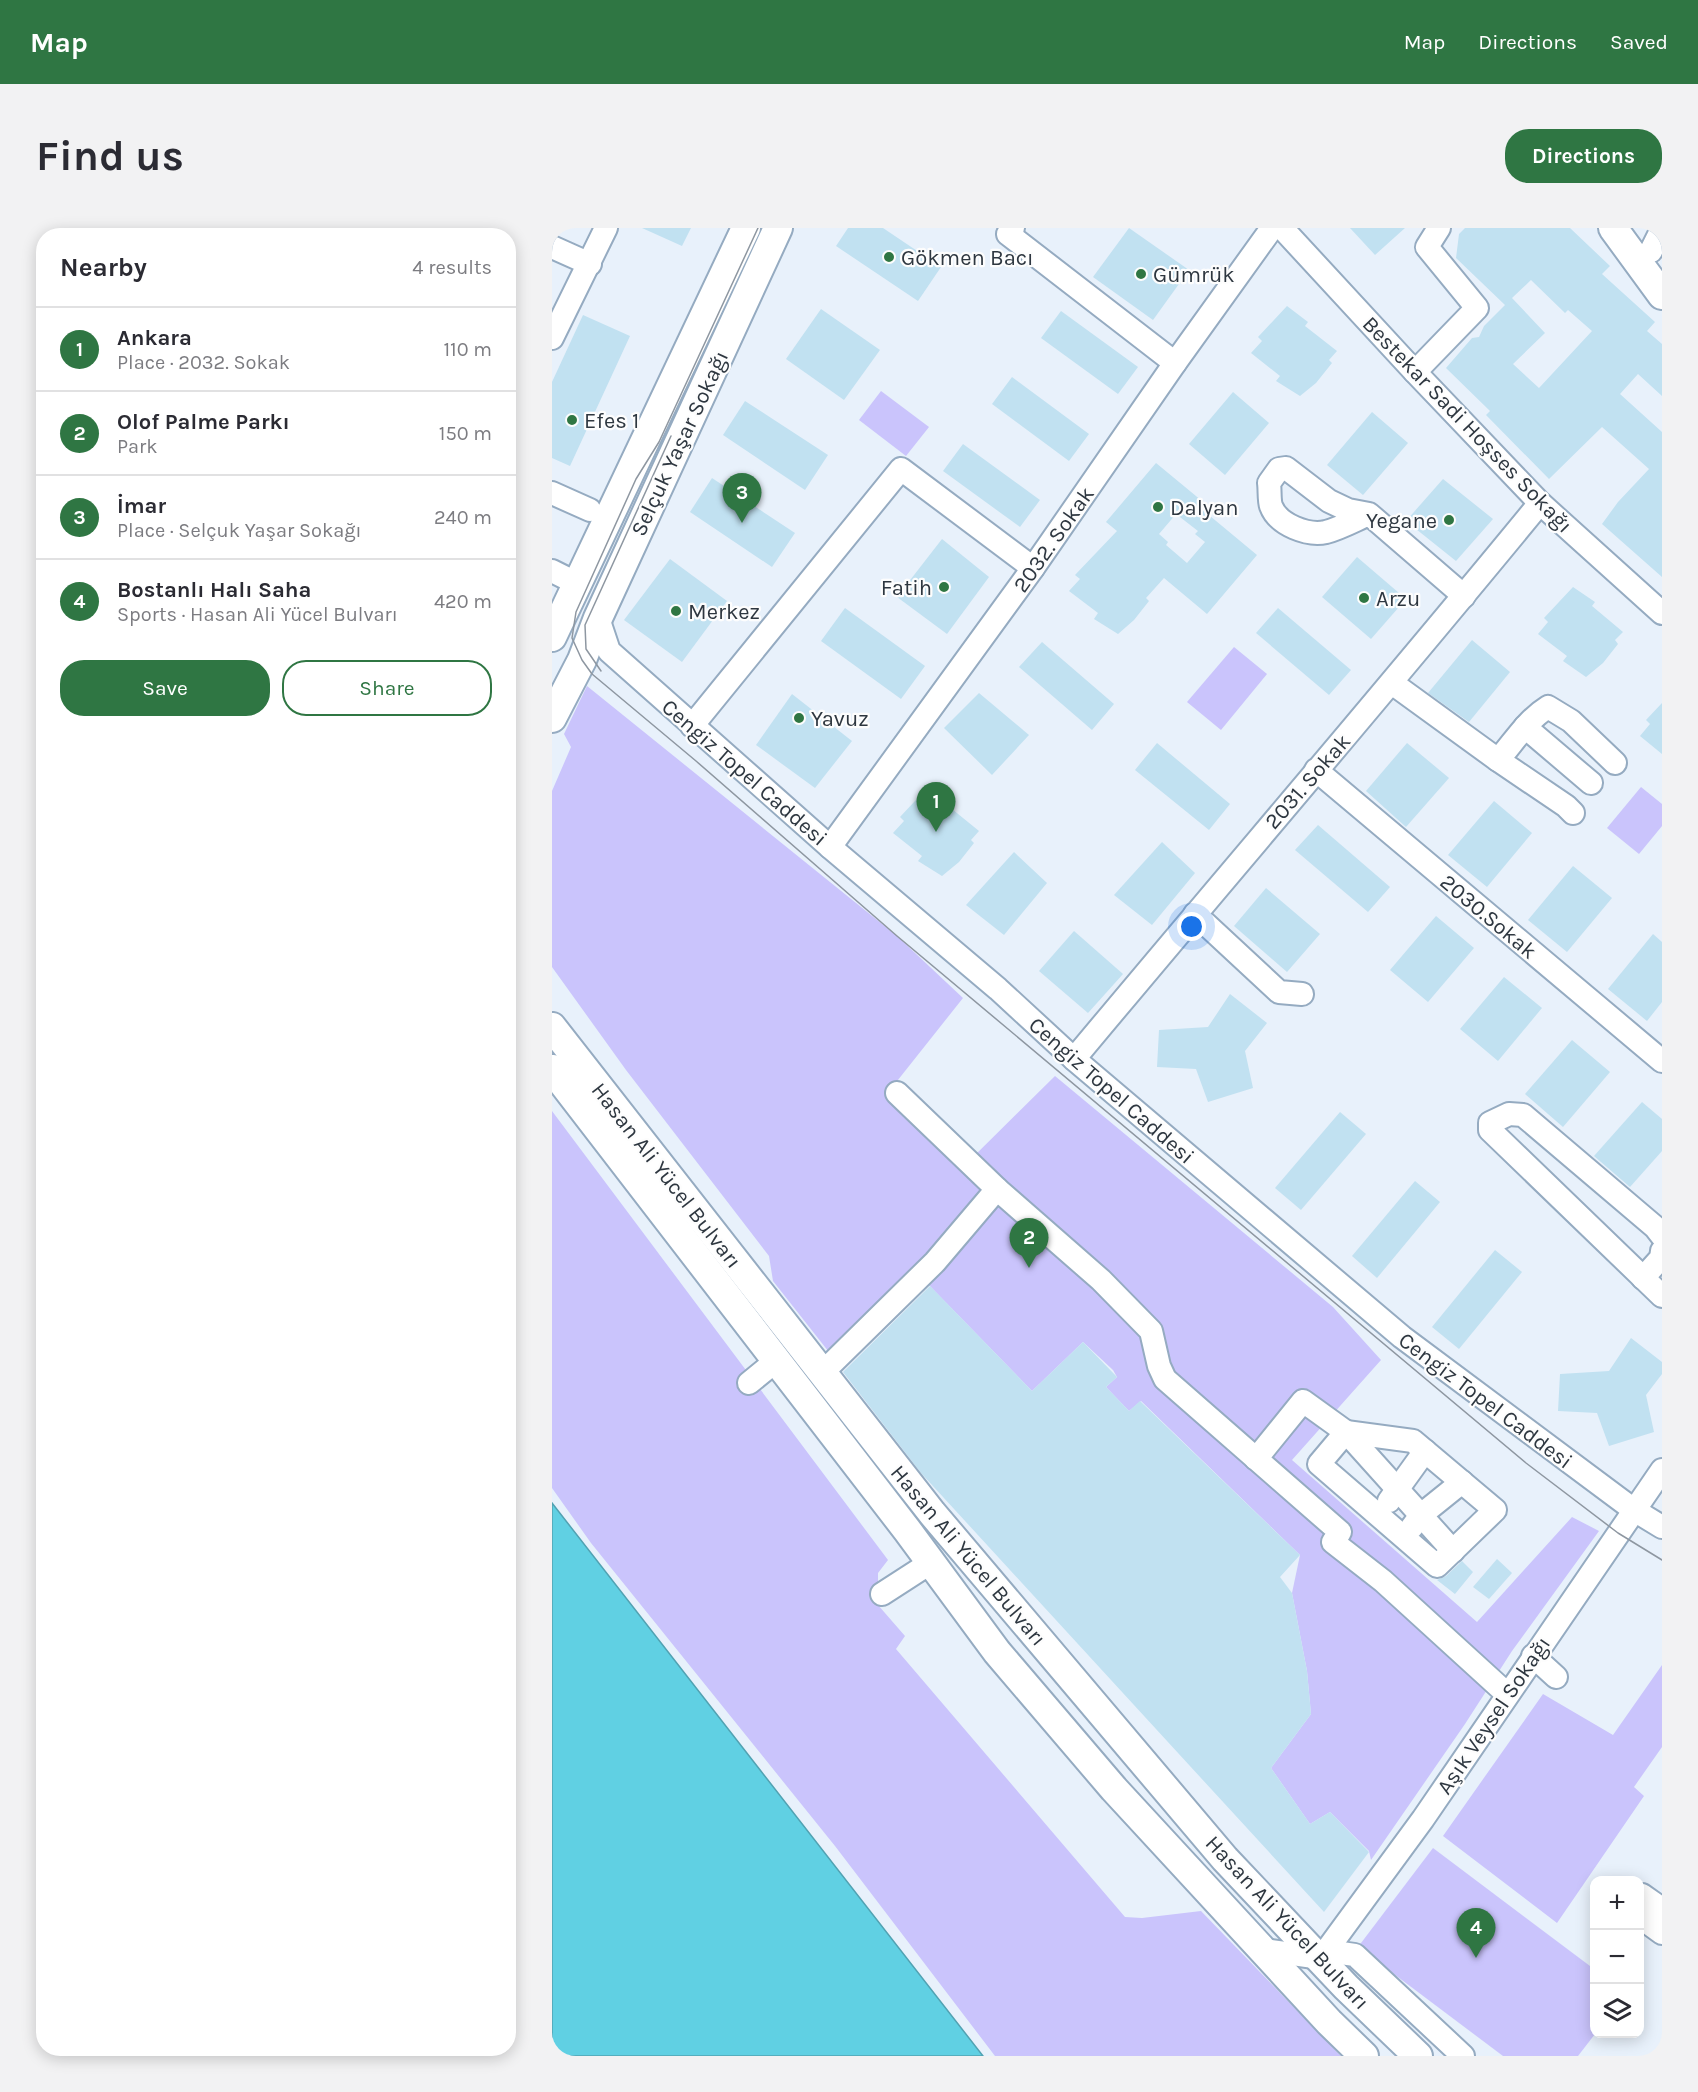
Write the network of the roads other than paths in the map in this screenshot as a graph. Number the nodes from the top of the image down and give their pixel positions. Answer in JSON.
{"nodes":[{"id":1,"x":606,"y":228,"type":"edge"},
{"id":2,"x":746,"y":228,"type":"edge"},
{"id":3,"x":778,"y":228,"type":"edge"},
{"id":4,"x":1013,"y":228,"type":"edge"},
{"id":5,"x":1272,"y":228,"type":"edge"},
{"id":6,"x":1282,"y":228,"type":"edge"},
{"id":7,"x":1439,"y":228,"type":"edge"},
{"id":8,"x":1613,"y":228,"type":"edge"},
{"id":9,"x":552,"y":247,"type":"edge"},
{"id":10,"x":590,"y":264,"type":"junction"},
{"id":11,"x":1662,"y":295,"type":"edge"},
{"id":12,"x":553,"y":334,"type":"edge"},
{"id":13,"x":1175,"y":363,"type":"junction"},
{"id":14,"x":1415,"y":372,"type":"junction"},
{"id":15,"x":552,"y":493,"type":"edge"},
{"id":16,"x":1540,"y":503,"type":"junction"},
{"id":17,"x":590,"y":510,"type":"dead end"},
{"id":18,"x":1369,"y":514,"type":"dead end"},
{"id":19,"x":1033,"y":568,"type":"junction"},
{"id":20,"x":564,"y":577,"type":"edge"},
{"id":21,"x":1464,"y":596,"type":"junction"},
{"id":22,"x":1662,"y":613,"type":"edge"},
{"id":23,"x":598,"y":618,"type":"junction"},
{"id":24,"x":552,"y":637,"type":"edge"},
{"id":25,"x":1392,"y":683,"type":"junction"},
{"id":26,"x":552,"y":718,"type":"edge"},
{"id":27,"x":692,"y":726,"type":"junction"},
{"id":28,"x":1525,"y":727,"type":"junction"},
{"id":29,"x":1498,"y":760,"type":"junction"},
{"id":30,"x":1615,"y":763,"type":"dead end"},
{"id":31,"x":1316,"y":770,"type":"junction"},
{"id":32,"x":1591,"y":783,"type":"dead end"},
{"id":33,"x":1573,"y":813,"type":"dead end"},
{"id":34,"x":830,"y":847,"type":"junction"},
{"id":35,"x":1195,"y":914,"type":"junction"},
{"id":36,"x":1302,"y":994,"type":"dead end"},
{"id":37,"x":552,"y":1027,"type":"edge"},
{"id":38,"x":1074,"y":1059,"type":"junction"},
{"id":39,"x":1662,"y":1061,"type":"edge"},
{"id":40,"x":552,"y":1069,"type":"edge"},
{"id":41,"x":897,"y":1093,"type":"dead end"},
{"id":42,"x":997,"y":1189,"type":"junction"},
{"id":43,"x":1662,"y":1236,"type":"edge"},
{"id":44,"x":1662,"y":1251,"type":"edge"},
{"id":45,"x":1643,"y":1278,"type":"junction"},
{"id":46,"x":1661,"y":1295,"type":"edge"},
{"id":47,"x":776,"y":1361,"type":"junction"},
{"id":48,"x":822,"y":1373,"type":"junction"},
{"id":49,"x":749,"y":1383,"type":"dead end"},
{"id":50,"x":1346,"y":1432,"type":"junction"},
{"id":51,"x":1425,"y":1451,"type":"junction"},
{"id":52,"x":1256,"y":1459,"type":"junction"},
{"id":53,"x":1662,"y":1470,"type":"edge"},
{"id":54,"x":1462,"y":1482,"type":"junction"},
{"id":55,"x":1398,"y":1490,"type":"junction"},
{"id":56,"x":1634,"y":1510,"type":"junction"},
{"id":57,"x":1378,"y":1515,"type":"junction"},
{"id":58,"x":1421,"y":1515,"type":"junction"},
{"id":59,"x":1662,"y":1527,"type":"edge"},
{"id":60,"x":1404,"y":1537,"type":"junction"},
{"id":61,"x":1453,"y":1551,"type":"junction"},
{"id":62,"x":930,"y":1563,"type":"junction"},
{"id":63,"x":882,"y":1594,"type":"dead end"},
{"id":64,"x":1533,"y":1656,"type":"junction"},
{"id":65,"x":1556,"y":1677,"type":"dead end"},
{"id":66,"x":1507,"y":1694,"type":"junction"},
{"id":67,"x":1644,"y":1896,"type":"edge"},
{"id":68,"x":1662,"y":1909,"type":"edge"},
{"id":69,"x":1644,"y":1920,"type":"edge"},
{"id":70,"x":1662,"y":1933,"type":"edge"},
{"id":71,"x":1263,"y":1950,"type":"junction"},
{"id":72,"x":1321,"y":1958,"type":"junction"},
{"id":73,"x":1364,"y":2056,"type":"edge"},
{"id":74,"x":1418,"y":2056,"type":"edge"},
{"id":75,"x":1463,"y":2056,"type":"edge"}],
"edges":[{"from":1,"to":10,"type":"street"},
{"from":2,"to":20,"type":"main road","name":"Selçuk Yaşar Sokağı"},
{"from":3,"to":23,"type":"main road","name":"Selçuk Yaşar Sokağı"},
{"from":4,"to":13,"type":"street"},
{"from":5,"to":13,"type":"street","name":"2032. Sokak"},
{"from":6,"to":14,"type":"street","name":"Bestekar Sadi Hoşses Sokağı"},
{"from":7,"to":14,"type":"street"},
{"from":8,"to":11,"type":"main road"},
{"from":9,"to":10,"type":"street"},
{"from":10,"to":12,"type":"street"},
{"from":13,"to":19,"type":"street","name":"2032. Sokak"},
{"from":14,"to":16,"type":"street","name":"Bestekar Sadi Hoşses Sokağı"},
{"from":15,"to":17,"type":"street"},
{"from":16,"to":21,"type":"street","name":"2031. Sokak"},
{"from":16,"to":22,"type":"street","name":"Bestekar Sadi Hoşses Sokağı"},
{"from":18,"to":21,"type":"street"},
{"from":19,"to":27,"type":"street"},
{"from":19,"to":34,"type":"street","name":"2032. Sokak"},
{"from":20,"to":24,"type":"main road","name":"Selçuk Yaşar Sokağı"},
{"from":21,"to":25,"type":"street","name":"2031. Sokak"},
{"from":23,"to":26,"type":"main road","name":"Selçuk Yaşar Sokağı"},
{"from":23,"to":27,"type":"street","name":"Cengiz Topel Caddesi"},
{"from":25,"to":29,"type":"street"},
{"from":25,"to":31,"type":"street","name":"2031. Sokak"},
{"from":27,"to":34,"type":"street","name":"Cengiz Topel Caddesi"},
{"from":28,"to":29,"type":"street"},
{"from":28,"to":30,"type":"street"},
{"from":28,"to":32,"type":"street"},
{"from":29,"to":33,"type":"street"},
{"from":31,"to":35,"type":"street","name":"2031. Sokak"},
{"from":31,"to":39,"type":"street","name":"2030.Sokak"},
{"from":34,"to":38,"type":"street","name":"Cengiz Topel Caddesi"},
{"from":35,"to":36,"type":"street"},
{"from":35,"to":38,"type":"street","name":"2031. Sokak"},
{"from":37,"to":48,"type":"main road","name":"Hasan Ali Yücel Bulvarı"},
{"from":38,"to":56,"type":"street","name":"Cengiz Topel Caddesi"},
{"from":40,"to":47,"type":"main road","name":"Hasan Ali Yücel Bulvarı"},
{"from":41,"to":42,"type":"street"},
{"from":42,"to":48,"type":"street"},
{"from":42,"to":52,"type":"street"},
{"from":43,"to":45,"type":"street"},
{"from":44,"to":45,"type":"street"},
{"from":45,"to":46,"type":"street"},
{"from":47,"to":49,"type":"street"},
{"from":47,"to":62,"type":"main road","name":"Hasan Ali Yücel Bulvarı"},
{"from":48,"to":72,"type":"main road","name":"Hasan Ali Yücel Bulvarı"},
{"from":50,"to":51,"type":"street"},
{"from":50,"to":52,"type":"street"},
{"from":50,"to":55,"type":"street"},
{"from":50,"to":57,"type":"street"},
{"from":51,"to":54,"type":"street"},
{"from":51,"to":55,"type":"street"},
{"from":52,"to":66,"type":"street"},
{"from":53,"to":56,"type":"street","name":"Aşık Veysel Sokağı"},
{"from":54,"to":58,"type":"street"},
{"from":54,"to":61,"type":"street"},
{"from":55,"to":57,"type":"street"},
{"from":55,"to":58,"type":"street"},
{"from":56,"to":59,"type":"street","name":"Cengiz Topel Caddesi"},
{"from":56,"to":64,"type":"street","name":"Aşık Veysel Sokağı"},
{"from":57,"to":60,"type":"street"},
{"from":58,"to":60,"type":"street"},
{"from":58,"to":61,"type":"street"},
{"from":60,"to":61,"type":"street"},
{"from":62,"to":63,"type":"street"},
{"from":62,"to":71,"type":"main road","name":"Hasan Ali Yücel Bulvarı"},
{"from":64,"to":65,"type":"street"},
{"from":64,"to":66,"type":"street","name":"Aşık Veysel Sokağı"},
{"from":66,"to":72,"type":"street","name":"Aşık Veysel Sokağı"},
{"from":67,"to":68,"type":"street"},
{"from":69,"to":70,"type":"street"},
{"from":71,"to":72,"type":"street"},
{"from":71,"to":73,"type":"main road","name":"Hasan Ali Yücel Bulvarı"},
{"from":72,"to":74,"type":"main road","name":"Hasan Ali Yücel Bulvarı"},
{"from":72,"to":75,"type":"street"}]}
